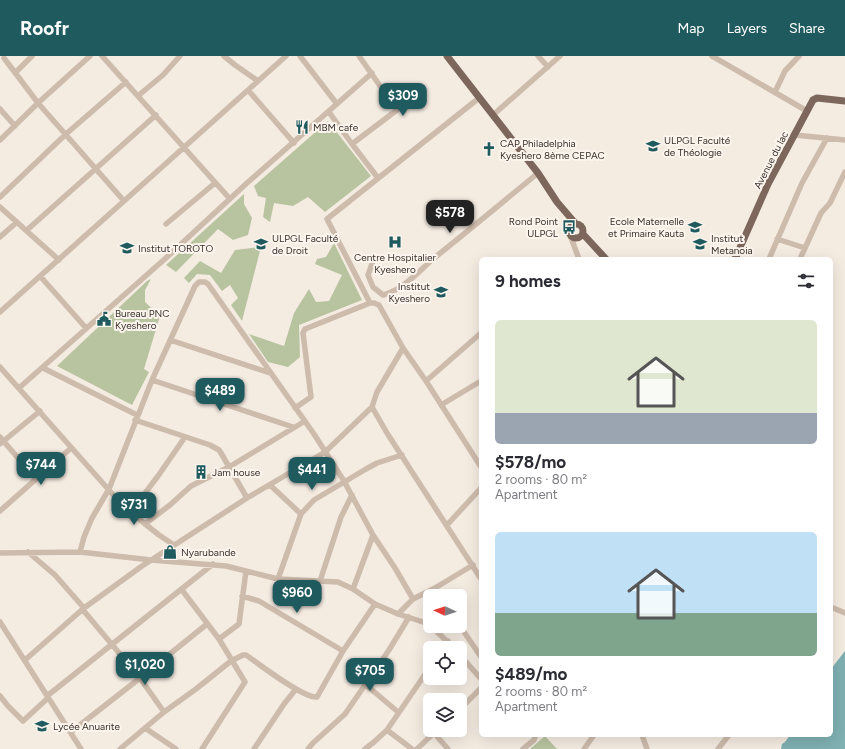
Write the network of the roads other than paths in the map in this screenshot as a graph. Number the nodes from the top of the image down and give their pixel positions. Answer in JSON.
{"nodes":[{"id":1,"x":32,"y":56,"type":"edge"},
{"id":2,"x":90,"y":56,"type":"edge"},
{"id":3,"x":103,"y":56,"type":"edge"},
{"id":4,"x":180,"y":56,"type":"edge"},
{"id":5,"x":224,"y":56,"type":"edge"},
{"id":6,"x":286,"y":56,"type":"edge"},
{"id":7,"x":300,"y":56,"type":"edge"},
{"id":8,"x":447,"y":56,"type":"edge"},
{"id":9,"x":538,"y":56,"type":"edge"},
{"id":10,"x":560,"y":56,"type":"edge"},
{"id":11,"x":712,"y":56,"type":"edge"},
{"id":12,"x":799,"y":56,"type":"edge"},
{"id":13,"x":362,"y":57,"type":"edge"},
{"id":14,"x":2,"y":59,"type":"edge"},
{"id":15,"x":548,"y":67,"type":"junction"},
{"id":16,"x":15,"y":73,"type":"junction"},
{"id":17,"x":372,"y":73,"type":"junction"},
{"id":18,"x":258,"y":81,"type":"junction"},
{"id":19,"x":126,"y":82,"type":"junction"},
{"id":20,"x":248,"y":90,"type":"junction"},
{"id":21,"x":775,"y":92,"type":"junction"},
{"id":22,"x":138,"y":95,"type":"junction"},
{"id":23,"x":479,"y":98,"type":"junction"},
{"id":24,"x":845,"y":101,"type":"edge"},
{"id":25,"x":38,"y":103,"type":"junction"},
{"id":26,"x":337,"y":104,"type":"junction"},
{"id":27,"x":0,"y":109,"type":"edge"},
{"id":28,"x":807,"y":111,"type":"junction"},
{"id":29,"x":329,"y":112,"type":"junction"},
{"id":30,"x":156,"y":115,"type":"junction"},
{"id":31,"x":493,"y":115,"type":"junction"},
{"id":32,"x":15,"y":126,"type":"junction"},
{"id":33,"x":66,"y":134,"type":"junction"},
{"id":34,"x":795,"y":135,"type":"junction"},
{"id":35,"x":827,"y":138,"type":"junction"},
{"id":36,"x":0,"y":140,"type":"edge"},
{"id":37,"x":845,"y":140,"type":"edge"},
{"id":38,"x":294,"y":143,"type":"junction"},
{"id":39,"x":352,"y":144,"type":"junction"},
{"id":40,"x":184,"y":147,"type":"junction"},
{"id":41,"x":95,"y":168,"type":"junction"},
{"id":42,"x":845,"y":172,"type":"edge"},
{"id":43,"x":538,"y":173,"type":"junction"},
{"id":44,"x":378,"y":178,"type":"junction"},
{"id":45,"x":215,"y":183,"type":"junction"},
{"id":46,"x":0,"y":197,"type":"edge"},
{"id":47,"x":230,"y":199,"type":"junction"},
{"id":48,"x":124,"y":202,"type":"junction"},
{"id":49,"x":0,"y":207,"type":"edge"},
{"id":50,"x":17,"y":222,"type":"junction"},
{"id":51,"x":575,"y":223,"type":"junction"},
{"id":52,"x":166,"y":224,"type":"dead end"},
{"id":53,"x":27,"y":230,"type":"junction"},
{"id":54,"x":583,"y":234,"type":"junction"},
{"id":55,"x":570,"y":235,"type":"junction"},
{"id":56,"x":0,"y":237,"type":"edge"},
{"id":57,"x":777,"y":239,"type":"junction"},
{"id":58,"x":805,"y":248,"type":"junction"},
{"id":59,"x":578,"y":257,"type":"edge"},
{"id":60,"x":604,"y":257,"type":"edge"},
{"id":61,"x":735,"y":257,"type":"edge"},
{"id":62,"x":770,"y":257,"type":"edge"},
{"id":63,"x":801,"y":257,"type":"edge"},
{"id":64,"x":59,"y":260,"type":"junction"},
{"id":65,"x":372,"y":264,"type":"dead end"},
{"id":66,"x":40,"y":276,"type":"junction"},
{"id":67,"x":370,"y":303,"type":"junction"},
{"id":68,"x":0,"y":312,"type":"edge"},
{"id":69,"x":86,"y":328,"type":"junction"},
{"id":70,"x":479,"y":336,"type":"edge"},
{"id":71,"x":170,"y":340,"type":"junction"},
{"id":72,"x":403,"y":348,"type":"junction"},
{"id":73,"x":0,"y":367,"type":"edge"},
{"id":74,"x":43,"y":368,"type":"junction"},
{"id":75,"x":271,"y":373,"type":"junction"},
{"id":76,"x":152,"y":380,"type":"junction"},
{"id":77,"x":426,"y":381,"type":"junction"},
{"id":78,"x":479,"y":382,"type":"edge"},
{"id":79,"x":19,"y":388,"type":"junction"},
{"id":80,"x":441,"y":405,"type":"junction"},
{"id":81,"x":372,"y":407,"type":"junction"},
{"id":82,"x":295,"y":408,"type":"junction"},
{"id":83,"x":40,"y":411,"type":"junction"},
{"id":84,"x":136,"y":418,"type":"junction"},
{"id":85,"x":305,"y":421,"type":"junction"},
{"id":86,"x":293,"y":427,"type":"junction"},
{"id":87,"x":184,"y":437,"type":"junction"},
{"id":88,"x":1,"y":441,"type":"edge"},
{"id":89,"x":71,"y":448,"type":"junction"},
{"id":90,"x":325,"y":452,"type":"junction"},
{"id":91,"x":402,"y":455,"type":"junction"},
{"id":92,"x":479,"y":464,"type":"edge"},
{"id":93,"x":229,"y":467,"type":"junction"},
{"id":94,"x":36,"y":479,"type":"junction"},
{"id":95,"x":344,"y":482,"type":"junction"},
{"id":96,"x":270,"y":485,"type":"junction"},
{"id":97,"x":109,"y":489,"type":"junction"},
{"id":98,"x":479,"y":490,"type":"edge"},
{"id":99,"x":352,"y":495,"type":"junction"},
{"id":100,"x":247,"y":498,"type":"junction"},
{"id":101,"x":0,"y":511,"type":"edge"},
{"id":102,"x":130,"y":513,"type":"junction"},
{"id":103,"x":301,"y":514,"type":"junction"},
{"id":104,"x":145,"y":524,"type":"junction"},
{"id":105,"x":447,"y":525,"type":"junction"},
{"id":106,"x":373,"y":535,"type":"junction"},
{"id":107,"x":174,"y":545,"type":"junction"},
{"id":108,"x":28,"y":552,"type":"junction"},
{"id":109,"x":80,"y":552,"type":"junction"},
{"id":110,"x":0,"y":553,"type":"edge"},
{"id":111,"x":151,"y":560,"type":"junction"},
{"id":112,"x":213,"y":564,"type":"junction"},
{"id":113,"x":473,"y":565,"type":"junction"},
{"id":114,"x":246,"y":571,"type":"junction"},
{"id":115,"x":479,"y":576,"type":"edge"},
{"id":116,"x":278,"y":579,"type":"junction"},
{"id":117,"x":320,"y":581,"type":"junction"},
{"id":118,"x":435,"y":588,"type":"joint"},
{"id":119,"x":353,"y":589,"type":"junction"},
{"id":120,"x":182,"y":590,"type":"junction"},
{"id":121,"x":242,"y":596,"type":"junction"},
{"id":122,"x":413,"y":599,"type":"junction"},
{"id":123,"x":375,"y":604,"type":"junction"},
{"id":124,"x":833,"y":608,"type":"edge"},
{"id":125,"x":84,"y":609,"type":"junction"},
{"id":126,"x":845,"y":613,"type":"edge"},
{"id":127,"x":398,"y":614,"type":"junction"},
{"id":128,"x":409,"y":617,"type":"junction"},
{"id":129,"x":0,"y":622,"type":"edge"},
{"id":130,"x":207,"y":624,"type":"junction"},
{"id":131,"x":465,"y":633,"type":"edge"},
{"id":132,"x":219,"y":639,"type":"junction"},
{"id":133,"x":448,"y":641,"type":"edge"},
{"id":134,"x":112,"y":645,"type":"junction"},
{"id":135,"x":343,"y":651,"type":"junction"},
{"id":136,"x":479,"y":654,"type":"edge"},
{"id":137,"x":25,"y":660,"type":"junction"},
{"id":138,"x":231,"y":661,"type":"junction"},
{"id":139,"x":467,"y":662,"type":"edge"},
{"id":140,"x":479,"y":674,"type":"edge"},
{"id":141,"x":423,"y":677,"type":"edge"},
{"id":142,"x":140,"y":678,"type":"junction"},
{"id":143,"x":365,"y":684,"type":"junction"},
{"id":144,"x":296,"y":689,"type":"junction"},
{"id":145,"x":479,"y":690,"type":"edge"},
{"id":146,"x":0,"y":696,"type":"edge"},
{"id":147,"x":47,"y":697,"type":"junction"},
{"id":148,"x":467,"y":702,"type":"edge"},
{"id":149,"x":164,"y":712,"type":"junction"},
{"id":150,"x":398,"y":712,"type":"junction"},
{"id":151,"x":145,"y":728,"type":"junction"},
{"id":152,"x":386,"y":730,"type":"junction"},
{"id":153,"x":70,"y":732,"type":"junction"},
{"id":154,"x":430,"y":737,"type":"edge"},
{"id":155,"x":439,"y":737,"type":"edge"},
{"id":156,"x":535,"y":737,"type":"edge"},
{"id":157,"x":593,"y":737,"type":"edge"},
{"id":158,"x":643,"y":737,"type":"edge"},
{"id":159,"x":727,"y":737,"type":"edge"},
{"id":160,"x":82,"y":749,"type":"edge"},
{"id":161,"x":120,"y":749,"type":"edge"},
{"id":162,"x":176,"y":749,"type":"edge"},
{"id":163,"x":202,"y":749,"type":"edge"},
{"id":164,"x":254,"y":749,"type":"edge"},
{"id":165,"x":308,"y":749,"type":"edge"},
{"id":166,"x":365,"y":749,"type":"edge"},
{"id":167,"x":412,"y":749,"type":"edge"},
{"id":168,"x":417,"y":749,"type":"edge"},
{"id":169,"x":448,"y":749,"type":"edge"},
{"id":170,"x":523,"y":749,"type":"edge"},
{"id":171,"x":584,"y":749,"type":"edge"},
{"id":172,"x":647,"y":749,"type":"edge"},
{"id":173,"x":718,"y":749,"type":"edge"}],
"edges":[{"from":1,"to":16,"type":"street"},
{"from":2,"to":25,"type":"street"},
{"from":3,"to":19,"type":"street"},
{"from":4,"to":22,"type":"street"},
{"from":5,"to":18,"type":"street"},
{"from":6,"to":18,"type":"street"},
{"from":7,"to":26,"type":"street"},
{"from":8,"to":23,"type":"main road"},
{"from":9,"to":15,"type":"street"},
{"from":10,"to":15,"type":"street"},
{"from":11,"to":21,"type":"street"},
{"from":12,"to":21,"type":"street"},
{"from":13,"to":17,"type":"street"},
{"from":14,"to":16,"type":"street"},
{"from":15,"to":31,"type":"street"},
{"from":16,"to":25,"type":"street"},
{"from":17,"to":26,"type":"street"},
{"from":17,"to":39,"type":"street"},
{"from":18,"to":20,"type":"street"},
{"from":19,"to":22,"type":"street"},
{"from":19,"to":33,"type":"street"},
{"from":20,"to":38,"type":"street"},
{"from":20,"to":40,"type":"street"},
{"from":21,"to":28,"type":"street"},
{"from":22,"to":30,"type":"street"},
{"from":23,"to":31,"type":"main road"},
{"from":23,"to":44,"type":"street"},
{"from":24,"to":28,"type":"main road","name":"Avenue du lac"},
{"from":25,"to":32,"type":"street"},
{"from":25,"to":33,"type":"street"},
{"from":26,"to":29,"type":"street"},
{"from":27,"to":32,"type":"street"},
{"from":28,"to":34,"type":"main road","name":"Avenue du lac"},
{"from":29,"to":38,"type":"street"},
{"from":29,"to":39,"type":"street"},
{"from":30,"to":40,"type":"street"},
{"from":30,"to":41,"type":"street"},
{"from":31,"to":43,"type":"main road"},
{"from":32,"to":36,"type":"street"},
{"from":33,"to":41,"type":"street"},
{"from":33,"to":46,"type":"street"},
{"from":34,"to":35,"type":"street"},
{"from":34,"to":61,"type":"main road","name":"Avenue du lac"},
{"from":35,"to":37,"type":"street"},
{"from":35,"to":57,"type":"street"},
{"from":38,"to":47,"type":"street"},
{"from":39,"to":44,"type":"street"},
{"from":40,"to":45,"type":"street"},
{"from":40,"to":48,"type":"street"},
{"from":41,"to":48,"type":"street"},
{"from":41,"to":53,"type":"street"},
{"from":42,"to":58,"type":"street"},
{"from":43,"to":51,"type":"main road"},
{"from":43,"to":65,"type":"street"},
{"from":44,"to":67,"type":"street"},
{"from":45,"to":47,"type":"street"},
{"from":45,"to":52,"type":"street"},
{"from":47,"to":69,"type":"street"},
{"from":48,"to":64,"type":"street"},
{"from":49,"to":50,"type":"street"},
{"from":50,"to":53,"type":"street"},
{"from":50,"to":56,"type":"street"},
{"from":51,"to":54,"type":"main road"},
{"from":51,"to":55,"type":"main road"},
{"from":53,"to":64,"type":"street"},
{"from":54,"to":55,"type":"main road"},
{"from":54,"to":60,"type":"main road"},
{"from":55,"to":59,"type":"street"},
{"from":57,"to":58,"type":"street"},
{"from":57,"to":62,"type":"street"},
{"from":58,"to":63,"type":"street"},
{"from":64,"to":66,"type":"street"},
{"from":66,"to":68,"type":"street"},
{"from":66,"to":69,"type":"street"},
{"from":67,"to":72,"type":"street"},
{"from":67,"to":82,"type":"street"},
{"from":69,"to":74,"type":"street"},
{"from":70,"to":77,"type":"street"},
{"from":71,"to":75,"type":"street"},
{"from":71,"to":75,"type":"street"},
{"from":71,"to":76,"type":"street"},
{"from":72,"to":77,"type":"street"},
{"from":72,"to":81,"type":"street"},
{"from":73,"to":79,"type":"street"},
{"from":74,"to":79,"type":"street"},
{"from":74,"to":84,"type":"street"},
{"from":75,"to":82,"type":"street"},
{"from":76,"to":84,"type":"street"},
{"from":76,"to":86,"type":"street"},
{"from":77,"to":80,"type":"street"},
{"from":78,"to":80,"type":"street"},
{"from":79,"to":83,"type":"street"},
{"from":80,"to":92,"type":"street"},
{"from":81,"to":90,"type":"street"},
{"from":81,"to":91,"type":"street"},
{"from":82,"to":85,"type":"street"},
{"from":83,"to":88,"type":"street"},
{"from":83,"to":89,"type":"street"},
{"from":84,"to":87,"type":"street"},
{"from":84,"to":97,"type":"street"},
{"from":85,"to":86,"type":"street"},
{"from":85,"to":90,"type":"street"},
{"from":86,"to":93,"type":"street"},
{"from":87,"to":93,"type":"street"},
{"from":87,"to":102,"type":"street"},
{"from":88,"to":94,"type":"street"},
{"from":89,"to":94,"type":"street"},
{"from":89,"to":97,"type":"street"},
{"from":90,"to":95,"type":"street"},
{"from":90,"to":96,"type":"street"},
{"from":91,"to":95,"type":"street"},
{"from":91,"to":105,"type":"street"},
{"from":93,"to":100,"type":"street"},
{"from":93,"to":104,"type":"street"},
{"from":94,"to":101,"type":"street"},
{"from":95,"to":99,"type":"street"},
{"from":95,"to":103,"type":"street"},
{"from":96,"to":100,"type":"street"},
{"from":96,"to":103,"type":"street"},
{"from":97,"to":102,"type":"street"},
{"from":97,"to":109,"type":"street"},
{"from":98,"to":105,"type":"street"},
{"from":99,"to":106,"type":"street"},
{"from":99,"to":117,"type":"street"},
{"from":100,"to":107,"type":"street"},
{"from":102,"to":104,"type":"street"},
{"from":103,"to":116,"type":"street"},
{"from":104,"to":107,"type":"street"},
{"from":105,"to":113,"type":"street"},
{"from":106,"to":119,"type":"street"},
{"from":106,"to":122,"type":"street"},
{"from":107,"to":111,"type":"street"},
{"from":108,"to":109,"type":"street"},
{"from":108,"to":110,"type":"street"},
{"from":108,"to":125,"type":"street"},
{"from":109,"to":111,"type":"street"},
{"from":111,"to":112,"type":"street"},
{"from":111,"to":125,"type":"street"},
{"from":112,"to":114,"type":"street"},
{"from":112,"to":120,"type":"street"},
{"from":113,"to":115,"type":"street"},
{"from":113,"to":118,"type":"street"},
{"from":114,"to":116,"type":"street"},
{"from":114,"to":121,"type":"street"},
{"from":116,"to":117,"type":"street"},
{"from":117,"to":119,"type":"street"},
{"from":118,"to":122,"type":"street"},
{"from":119,"to":123,"type":"street"},
{"from":120,"to":130,"type":"street"},
{"from":120,"to":134,"type":"street"},
{"from":121,"to":132,"type":"street"},
{"from":121,"to":135,"type":"street"},
{"from":122,"to":127,"type":"street"},
{"from":123,"to":127,"type":"street"},
{"from":123,"to":135,"type":"street"},
{"from":124,"to":126,"type":"street"},
{"from":125,"to":134,"type":"street"},
{"from":125,"to":137,"type":"street"},
{"from":127,"to":128,"type":"street"},
{"from":128,"to":133,"type":"street"},
{"from":128,"to":143,"type":"street"},
{"from":129,"to":137,"type":"street"},
{"from":130,"to":132,"type":"street"},
{"from":130,"to":142,"type":"street"},
{"from":131,"to":136,"type":"street"},
{"from":132,"to":138,"type":"street"},
{"from":134,"to":142,"type":"street"},
{"from":134,"to":147,"type":"street"},
{"from":135,"to":144,"type":"street"},
{"from":137,"to":147,"type":"street"},
{"from":138,"to":144,"type":"street"},
{"from":138,"to":149,"type":"street"},
{"from":138,"to":163,"type":"street"},
{"from":139,"to":140,"type":"street"},
{"from":141,"to":150,"type":"street"},
{"from":142,"to":149,"type":"street"},
{"from":142,"to":153,"type":"street"},
{"from":143,"to":150,"type":"street"},
{"from":143,"to":165,"type":"street"},
{"from":144,"to":164,"type":"street"},
{"from":145,"to":148,"type":"street"},
{"from":146,"to":147,"type":"street"},
{"from":147,"to":153,"type":"street"},
{"from":149,"to":151,"type":"street"},
{"from":150,"to":152,"type":"street"},
{"from":151,"to":161,"type":"street"},
{"from":151,"to":162,"type":"street"},
{"from":152,"to":166,"type":"street"},
{"from":152,"to":167,"type":"street"},
{"from":153,"to":160,"type":"street"},
{"from":154,"to":168,"type":"street"},
{"from":155,"to":169,"type":"street"},
{"from":156,"to":170,"type":"street"},
{"from":157,"to":171,"type":"street"},
{"from":158,"to":172,"type":"street"},
{"from":159,"to":173,"type":"street"}]}
